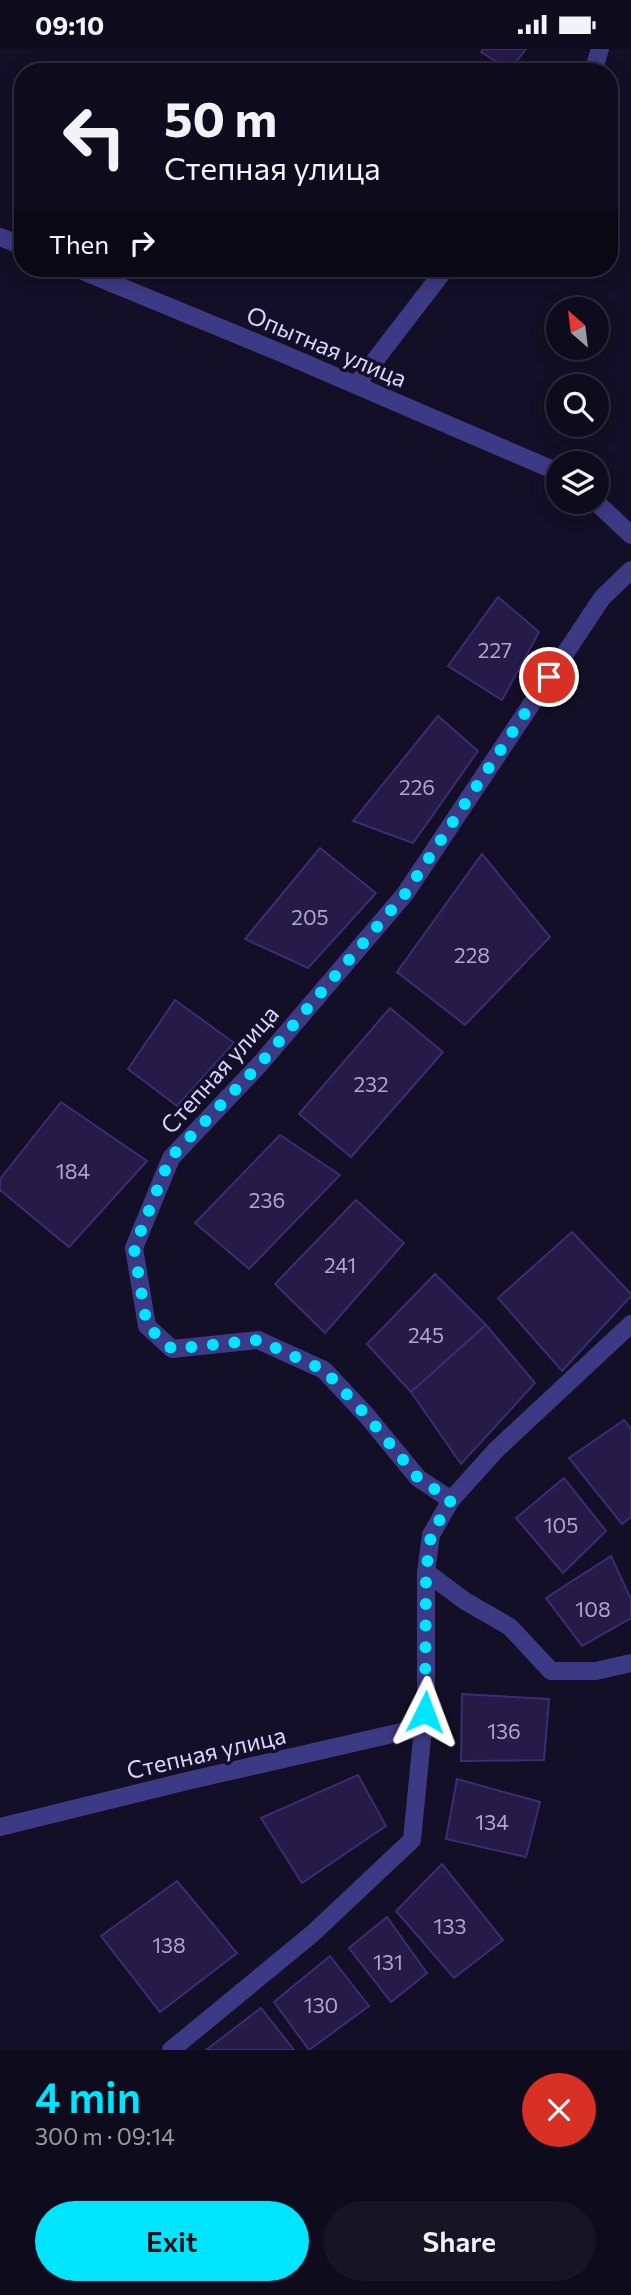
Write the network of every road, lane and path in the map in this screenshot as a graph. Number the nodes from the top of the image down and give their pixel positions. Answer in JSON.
{"nodes":[{"id":1,"x":97,"y":277,"type":"edge"},
{"id":2,"x":439,"y":277,"type":"edge"},
{"id":3,"x":356,"y":385,"type":"junction"},
{"id":4,"x":546,"y":467,"type":"edge"},
{"id":5,"x":609,"y":514,"type":"edge"},
{"id":6,"x":631,"y":535,"type":"edge"},
{"id":7,"x":631,"y":570,"type":"edge"},
{"id":8,"x":631,"y":1324,"type":"edge"},
{"id":9,"x":451,"y":1500,"type":"junction"},
{"id":10,"x":426,"y":1572,"type":"junction"},
{"id":11,"x":631,"y":1663,"type":"edge"},
{"id":12,"x":423,"y":1727,"type":"junction"},
{"id":13,"x":0,"y":1827,"type":"edge"},
{"id":14,"x":171,"y":2050,"type":"edge"}],
"edges":[{"from":1,"to":3,"type":"street","name":"Опытная улица"},
{"from":2,"to":3,"type":"street"},
{"from":3,"to":4,"type":"street","name":"Опытная улица"},
{"from":5,"to":6,"type":"street"},
{"from":7,"to":9,"type":"street","name":"Степная улица"},
{"from":8,"to":9,"type":"street"},
{"from":9,"to":10,"type":"street"},
{"from":10,"to":11,"type":"street"},
{"from":10,"to":12,"type":"street"},
{"from":12,"to":13,"type":"street","name":"Степная улица"},
{"from":12,"to":14,"type":"street"}]}
